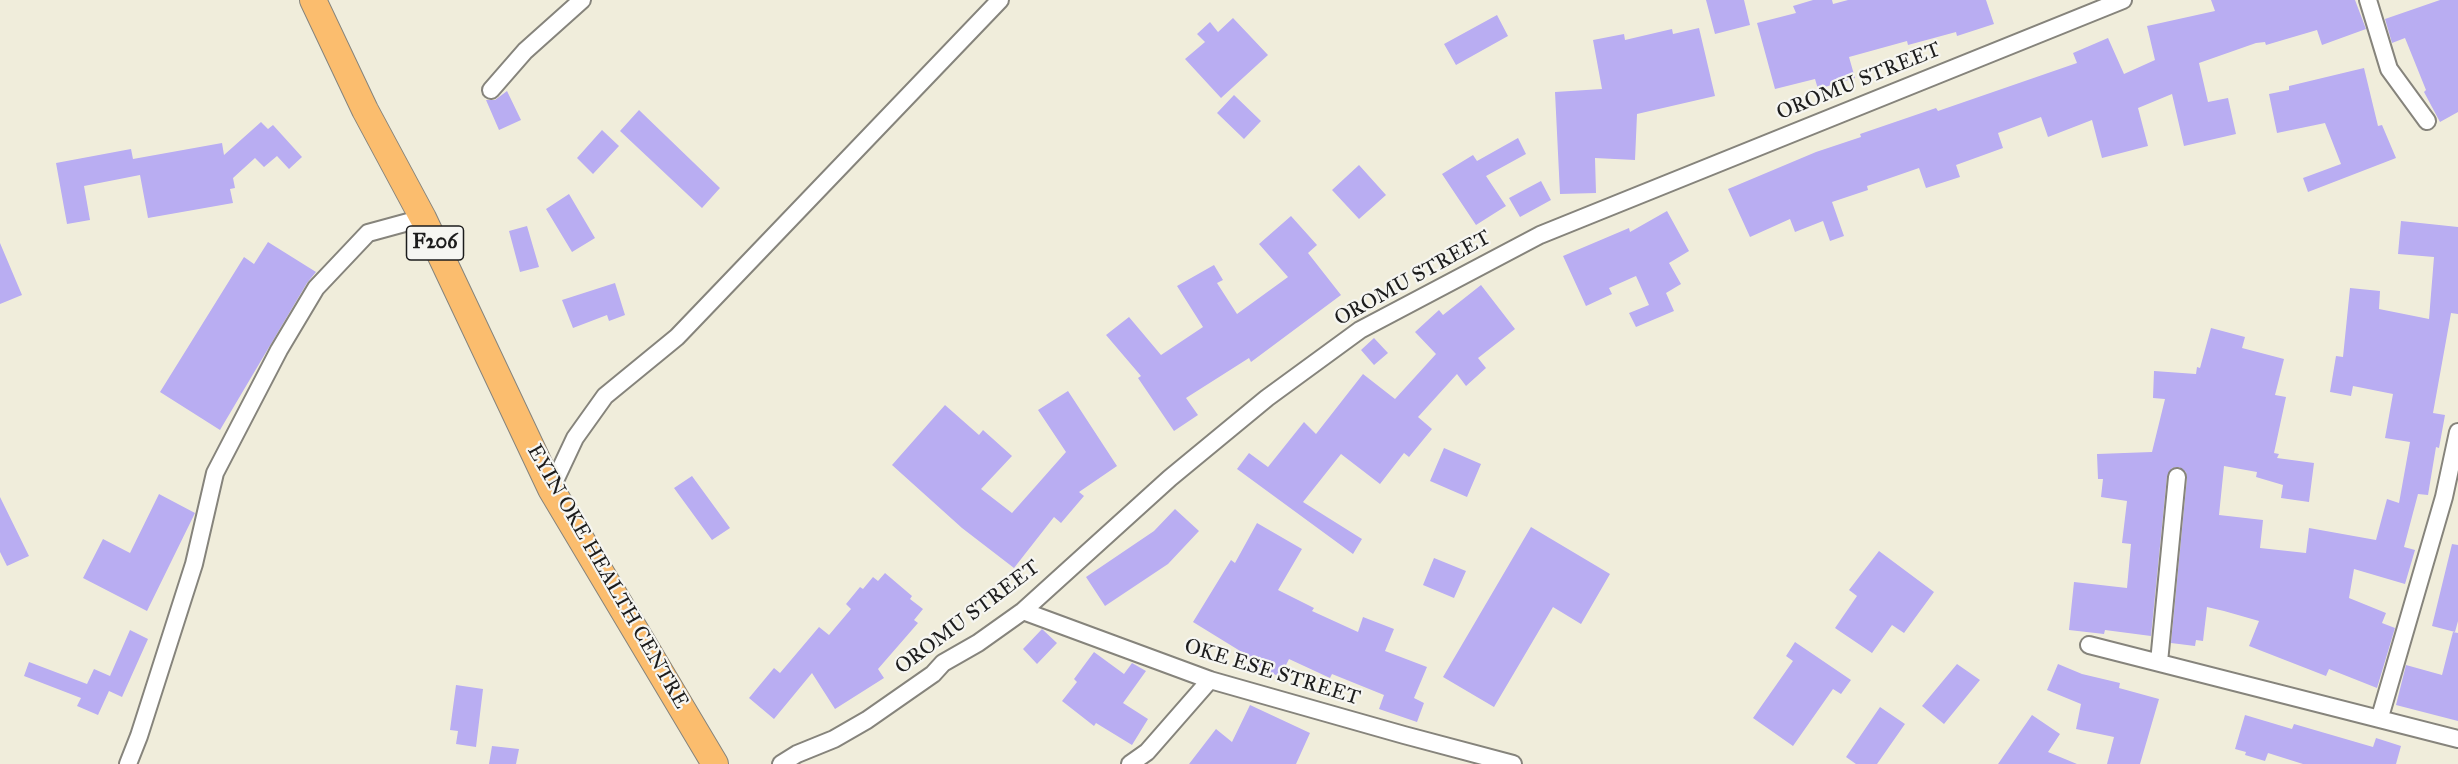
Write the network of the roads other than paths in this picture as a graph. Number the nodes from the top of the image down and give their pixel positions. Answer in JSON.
{"nodes":[{"id":1,"x":313,"y":0,"type":"edge"},
{"id":2,"x":582,"y":0,"type":"edge"},
{"id":3,"x":1000,"y":0,"type":"edge"},
{"id":4,"x":2123,"y":0,"type":"edge"},
{"id":5,"x":2368,"y":0,"type":"edge"},
{"id":6,"x":490,"y":90,"type":"dead end"},
{"id":7,"x":2427,"y":121,"type":"dead end"},
{"id":8,"x":423,"y":218,"type":"junction"},
{"id":9,"x":2458,"y":432,"type":"edge"},
{"id":10,"x":2177,"y":477,"type":"dead end"},
{"id":11,"x":550,"y":489,"type":"junction"},
{"id":12,"x":1023,"y":611,"type":"junction"},
{"id":13,"x":2089,"y":645,"type":"dead end"},
{"id":14,"x":2159,"y":662,"type":"junction"},
{"id":15,"x":1210,"y":680,"type":"junction"},
{"id":16,"x":2380,"y":717,"type":"junction"},
{"id":17,"x":2458,"y":739,"type":"edge"},
{"id":18,"x":128,"y":764,"type":"edge"},
{"id":19,"x":715,"y":764,"type":"edge"},
{"id":20,"x":781,"y":764,"type":"edge"},
{"id":21,"x":1130,"y":764,"type":"edge"},
{"id":22,"x":1513,"y":764,"type":"edge"}],
"edges":[{"from":1,"to":8,"type":"main road","name":"EYIN OKE HEALTH CENTRE","number":"F206"},
{"from":2,"to":6,"type":"street"},
{"from":3,"to":11,"type":"street"},
{"from":4,"to":12,"type":"street","name":"OROMU STREET"},
{"from":5,"to":7,"type":"street"},
{"from":8,"to":11,"type":"main road","name":"EYIN OKE HEALTH CENTRE","number":"F206"},
{"from":8,"to":18,"type":"street"},
{"from":9,"to":16,"type":"street"},
{"from":10,"to":14,"type":"street"},
{"from":11,"to":19,"type":"main road","name":"EYIN OKE HEALTH CENTRE","number":"F206"},
{"from":12,"to":15,"type":"street","name":"OKE ESE STREET"},
{"from":12,"to":20,"type":"street","name":"OROMU STREET"},
{"from":13,"to":14,"type":"street"},
{"from":14,"to":16,"type":"street"},
{"from":15,"to":21,"type":"street"},
{"from":15,"to":22,"type":"street","name":"OKE ESE STREET"},
{"from":16,"to":17,"type":"street"}]}
